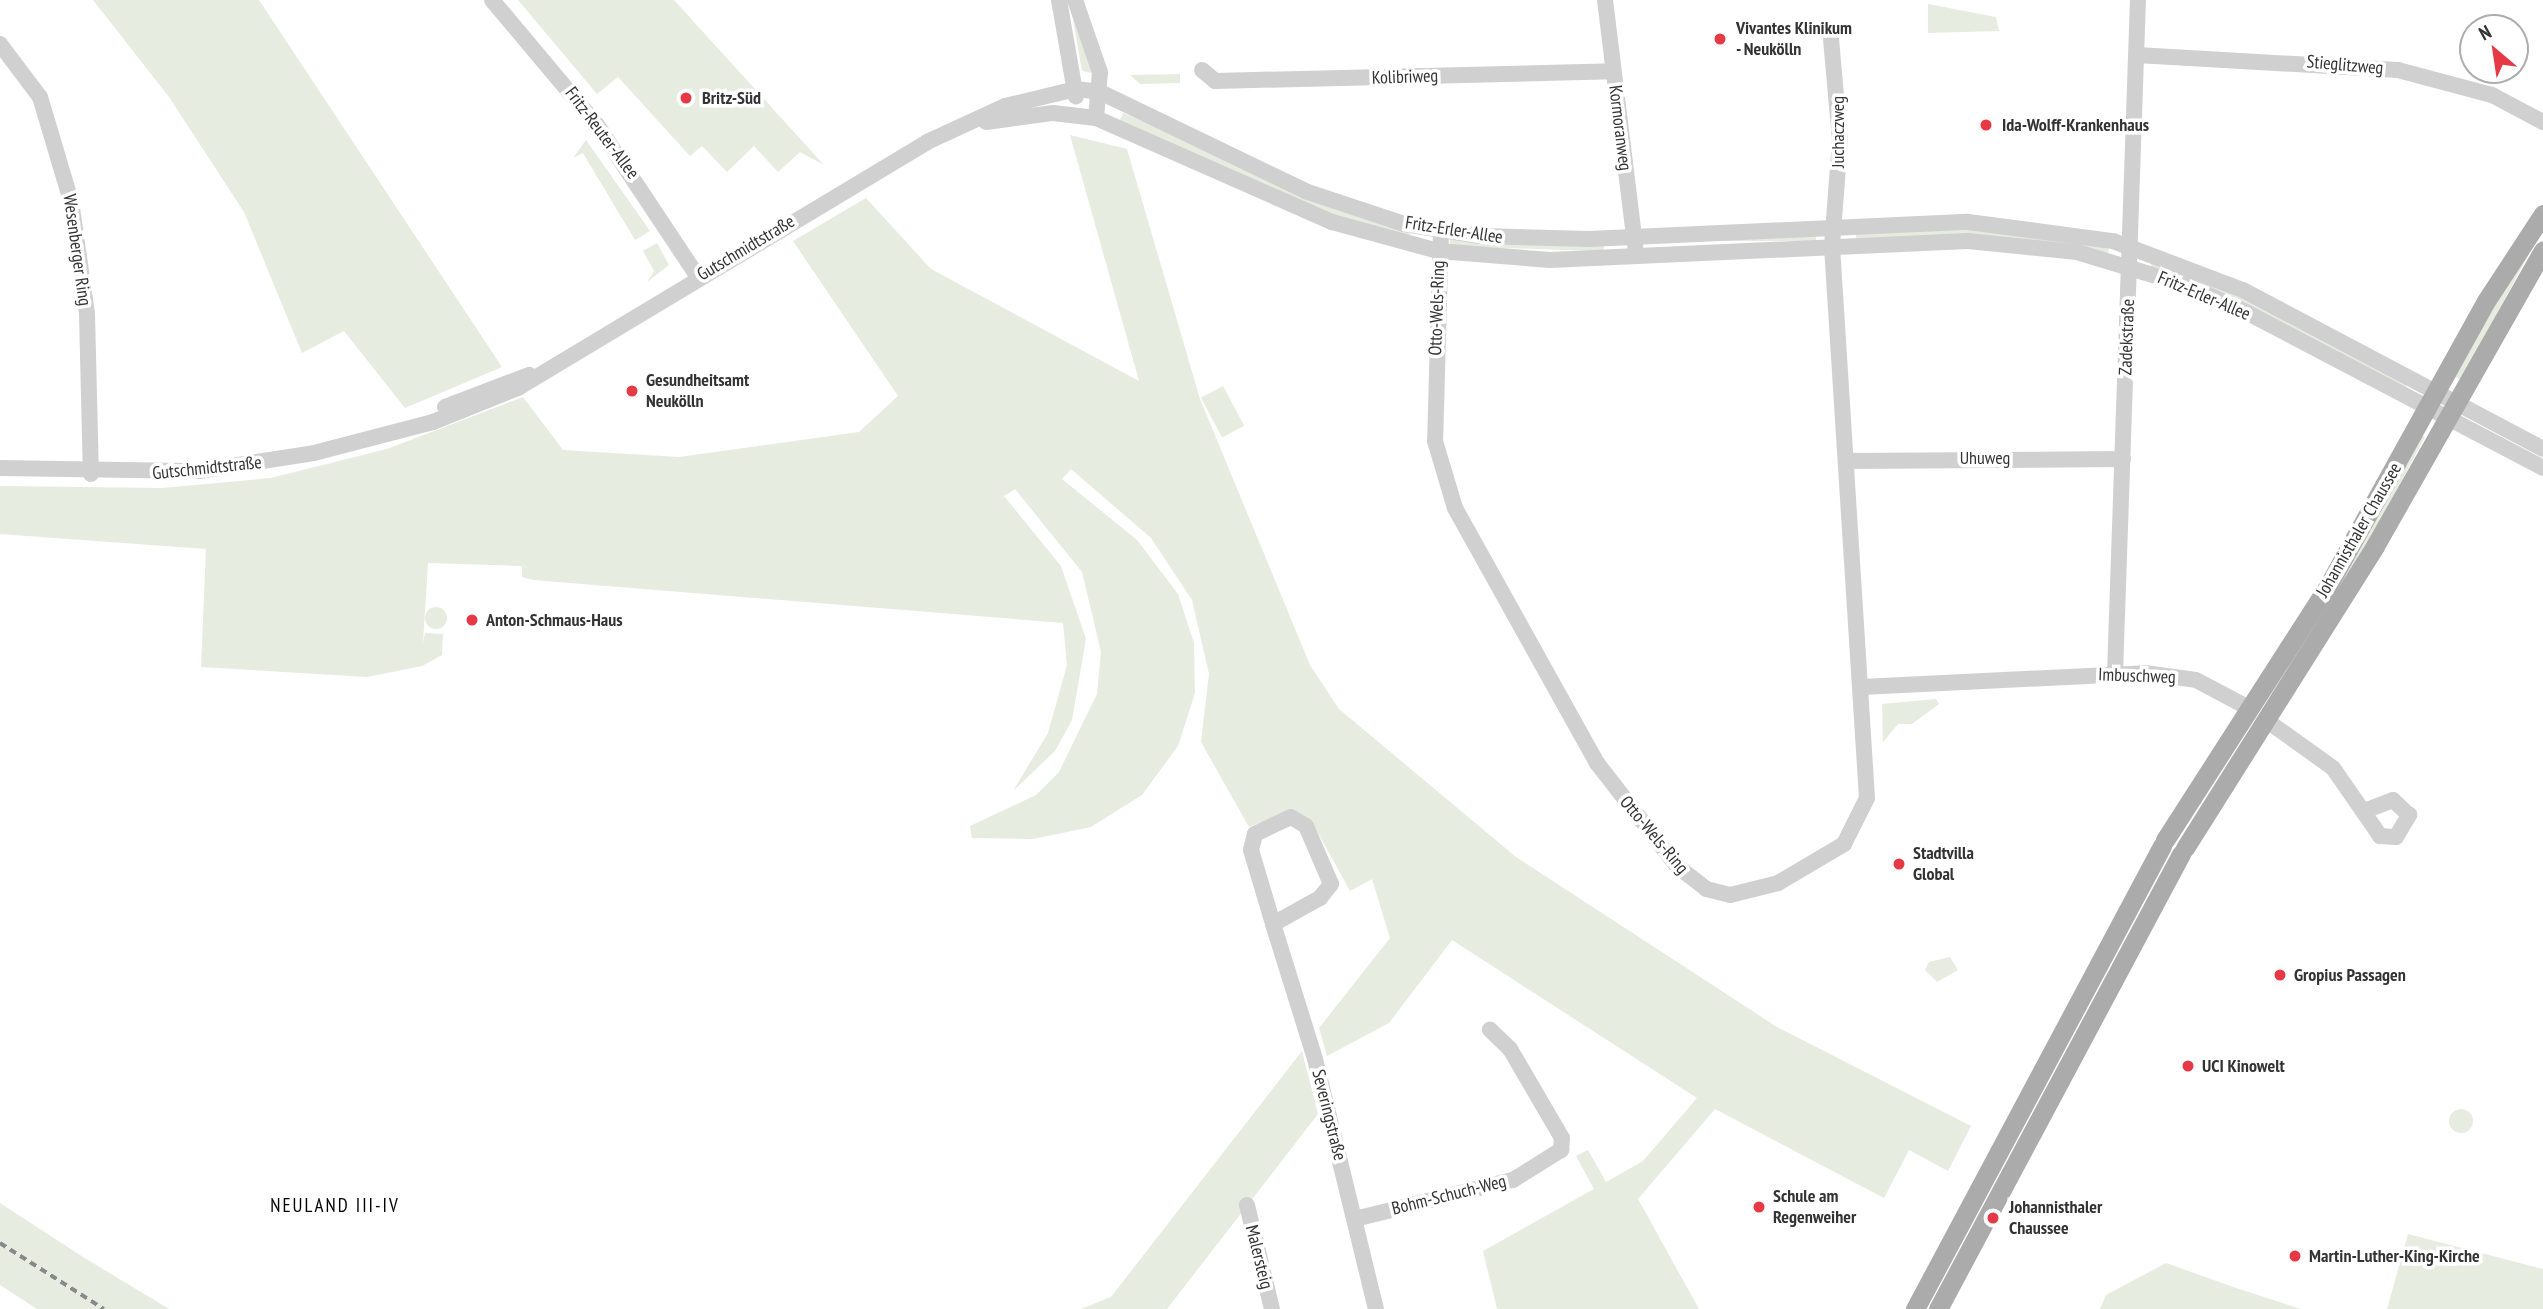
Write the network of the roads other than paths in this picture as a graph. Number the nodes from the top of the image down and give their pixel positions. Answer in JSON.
{"nodes":[{"id":1,"x":492,"y":0,"type":"edge"},
{"id":2,"x":1059,"y":0,"type":"edge"},
{"id":3,"x":1074,"y":0,"type":"edge"},
{"id":4,"x":1605,"y":0,"type":"edge"},
{"id":5,"x":2138,"y":0,"type":"edge"},
{"id":6,"x":1831,"y":39,"type":"dead end"},
{"id":7,"x":0,"y":44,"type":"edge"},
{"id":8,"x":2137,"y":55,"type":"junction"},
{"id":9,"x":1202,"y":70,"type":"dead end"},
{"id":10,"x":1613,"y":71,"type":"junction"},
{"id":11,"x":1076,"y":89,"type":"junction"},
{"id":12,"x":1100,"y":92,"type":"junction"},
{"id":13,"x":1076,"y":113,"type":"junction"},
{"id":14,"x":1096,"y":118,"type":"junction"},
{"id":15,"x":2543,"y":122,"type":"edge"},
{"id":16,"x":962,"y":126,"type":"junction"},
{"id":17,"x":2543,"y":214,"type":"edge"},
{"id":18,"x":1835,"y":226,"type":"junction"},
{"id":19,"x":1441,"y":230,"type":"junction"},
{"id":20,"x":1634,"y":237,"type":"junction"},
{"id":21,"x":1832,"y":246,"type":"junction"},
{"id":22,"x":2130,"y":246,"type":"junction"},
{"id":23,"x":2543,"y":250,"type":"edge"},
{"id":24,"x":1438,"y":251,"type":"junction"},
{"id":25,"x":1637,"y":256,"type":"junction"},
{"id":26,"x":2130,"y":267,"type":"junction"},
{"id":27,"x":698,"y":277,"type":"junction"},
{"id":28,"x":2435,"y":393,"type":"junction"},
{"id":29,"x":2426,"y":411,"type":"junction"},
{"id":30,"x":2451,"y":413,"type":"junction"},
{"id":31,"x":2543,"y":449,"type":"edge"},
{"id":32,"x":2123,"y":459,"type":"junction"},
{"id":33,"x":1847,"y":461,"type":"junction"},
{"id":34,"x":0,"y":468,"type":"edge"},
{"id":35,"x":2543,"y":468,"type":"edge"},
{"id":36,"x":90,"y":474,"type":"junction"},
{"id":37,"x":2115,"y":674,"type":"junction"},
{"id":38,"x":1862,"y":687,"type":"junction"},
{"id":39,"x":2248,"y":707,"type":"junction"},
{"id":40,"x":2266,"y":720,"type":"junction"},
{"id":41,"x":2365,"y":810,"type":"junction"},
{"id":42,"x":1273,"y":924,"type":"junction"},
{"id":43,"x":1490,"y":1030,"type":"dead end"},
{"id":44,"x":1247,"y":1205,"type":"dead end"},
{"id":45,"x":1355,"y":1219,"type":"junction"},
{"id":46,"x":1918,"y":1303,"type":"edge"},
{"id":47,"x":1941,"y":1308,"type":"edge"},
{"id":48,"x":1272,"y":1309,"type":"edge"},
{"id":49,"x":1376,"y":1309,"type":"edge"}],
"edges":[{"from":1,"to":27,"type":"street","name":"Fritz-Reuter-Allee"},
{"from":2,"to":11,"type":"street"},
{"from":3,"to":12,"type":"street"},
{"from":4,"to":10,"type":"street","name":"Kormoranweg"},
{"from":5,"to":8,"type":"street","name":"Zadekstraße"},
{"from":6,"to":18,"type":"street","name":"Juchaczweg"},
{"from":7,"to":36,"type":"street","name":"Wesenberger Ring"},
{"from":8,"to":15,"type":"street","name":"Stieglitzweg"},
{"from":8,"to":22,"type":"street","name":"Zadekstraße"},
{"from":9,"to":10,"type":"street","name":"Kolibriweg"},
{"from":10,"to":20,"type":"street","name":"Kormoranweg"},
{"from":11,"to":12,"type":"street","name":"Fritz-Erler-Allee"},
{"from":11,"to":13,"type":"street"},
{"from":11,"to":16,"type":"street","name":"Gutschmidtstraße"},
{"from":12,"to":14,"type":"street"},
{"from":12,"to":19,"type":"street","name":"Fritz-Erler-Allee"},
{"from":13,"to":14,"type":"street","name":"Fritz-Erler-Allee"},
{"from":13,"to":16,"type":"street","name":"Gutschmidtstraße"},
{"from":14,"to":24,"type":"street","name":"Fritz-Erler-Allee"},
{"from":16,"to":27,"type":"street","name":"Gutschmidtstraße"},
{"from":17,"to":28,"type":"main road","name":"Johannisthaler Chaussee"},
{"from":18,"to":20,"type":"street","name":"Fritz-Erler-Allee"},
{"from":18,"to":21,"type":"street"},
{"from":18,"to":22,"type":"street","name":"Fritz-Erler-Allee"},
{"from":19,"to":20,"type":"street","name":"Fritz-Erler-Allee"},
{"from":19,"to":24,"type":"street","name":"Otto-Wels-Ring"},
{"from":20,"to":25,"type":"street","name":"Kormoranweg"},
{"from":21,"to":25,"type":"street","name":"Fritz-Erler-Allee"},
{"from":21,"to":26,"type":"street","name":"Fritz-Erler-Allee"},
{"from":21,"to":33,"type":"street","name":"Otto-Wels-Ring"},
{"from":22,"to":26,"type":"street","name":"Zadekstraße"},
{"from":22,"to":28,"type":"street","name":"Fritz-Erler-Allee"},
{"from":23,"to":30,"type":"main road","name":"Johannisthaler Chaussee"},
{"from":24,"to":25,"type":"street","name":"Fritz-Erler-Allee"},
{"from":24,"to":38,"type":"street","name":"Otto-Wels-Ring"},
{"from":26,"to":29,"type":"street","name":"Fritz-Erler-Allee"},
{"from":26,"to":32,"type":"street","name":"Zadekstraße"},
{"from":27,"to":36,"type":"street","name":"Gutschmidtstraße"},
{"from":28,"to":29,"type":"main road","name":"Johannisthaler Chaussee"},
{"from":28,"to":30,"type":"street","name":"Fritz-Erler-Allee"},
{"from":29,"to":30,"type":"street","name":"Fritz-Erler-Allee"},
{"from":29,"to":39,"type":"main road","name":"Johannisthaler Chaussee"},
{"from":30,"to":31,"type":"street","name":"Fritz-Erler-Allee"},
{"from":30,"to":35,"type":"street","name":"Fritz-Erler-Allee"},
{"from":30,"to":40,"type":"main road","name":"Johannisthaler Chaussee"},
{"from":32,"to":33,"type":"street","name":"Uhuweg"},
{"from":32,"to":37,"type":"street","name":"Zadekstraße"},
{"from":33,"to":38,"type":"street","name":"Otto-Wels-Ring"},
{"from":34,"to":36,"type":"street","name":"Gutschmidtstraße"},
{"from":37,"to":38,"type":"street","name":"Imbuschweg"},
{"from":37,"to":39,"type":"street","name":"Imbuschweg"},
{"from":39,"to":40,"type":"main road","name":"Imbuschweg"},
{"from":39,"to":46,"type":"main road","name":"Johannisthaler Chaussee"},
{"from":40,"to":41,"type":"street","name":"Imbuschweg"},
{"from":40,"to":47,"type":"main road","name":"Johannisthaler Chaussee"},
{"from":41,"to":41,"type":"street","name":"Imbuschweg"},
{"from":42,"to":42,"type":"street","name":"Severingstraße"},
{"from":42,"to":45,"type":"street","name":"Severingstraße"},
{"from":43,"to":45,"type":"street","name":"Bohm-Schuch-Weg"},
{"from":44,"to":48,"type":"street","name":"Malersteig"},
{"from":45,"to":49,"type":"street","name":"Severingstraße"},
{"from":46,"to":47,"type":"street"}]}
